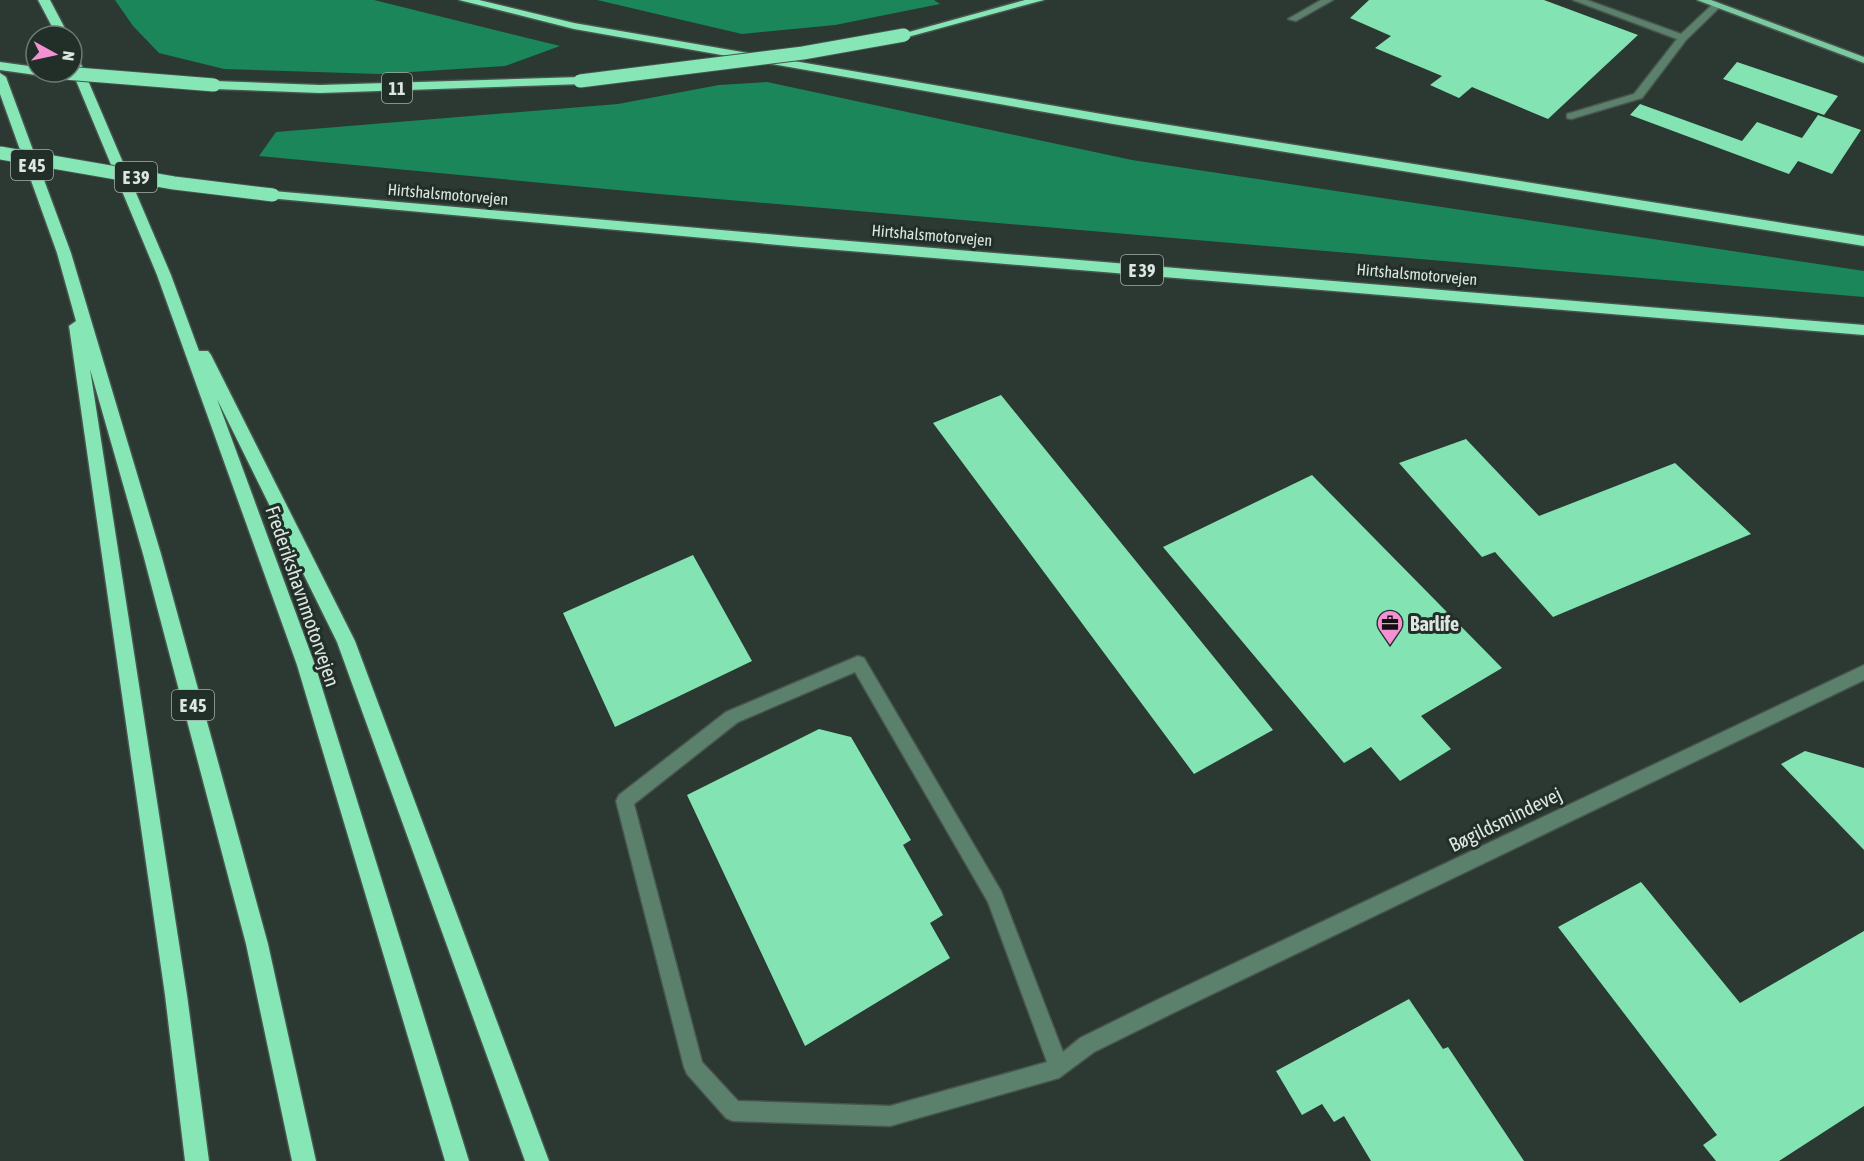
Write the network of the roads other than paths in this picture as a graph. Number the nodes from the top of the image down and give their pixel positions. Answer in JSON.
{"nodes":[{"id":1,"x":44,"y":0,"type":"edge"},
{"id":2,"x":465,"y":0,"type":"edge"},
{"id":3,"x":1038,"y":0,"type":"edge"},
{"id":4,"x":1328,"y":0,"type":"edge"},
{"id":5,"x":1578,"y":0,"type":"edge"},
{"id":6,"x":1702,"y":0,"type":"edge"},
{"id":7,"x":1717,"y":5,"type":"junction"},
{"id":8,"x":1293,"y":19,"type":"dead end"},
{"id":9,"x":57,"y":24,"type":"edge"},
{"id":10,"x":1683,"y":38,"type":"junction"},
{"id":11,"x":1864,"y":60,"type":"edge"},
{"id":12,"x":0,"y":66,"type":"edge"},
{"id":13,"x":24,"y":69,"type":"edge"},
{"id":14,"x":84,"y":75,"type":"edge"},
{"id":15,"x":0,"y":77,"type":"edge"},
{"id":16,"x":83,"y":84,"type":"edge"},
{"id":17,"x":1571,"y":116,"type":"dead end"},
{"id":18,"x":0,"y":153,"type":"edge"},
{"id":19,"x":1864,"y":241,"type":"edge"},
{"id":20,"x":64,"y":253,"type":"junction"},
{"id":21,"x":164,"y":275,"type":"junction"},
{"id":22,"x":1864,"y":330,"type":"edge"},
{"id":23,"x":1864,"y":672,"type":"edge"},
{"id":24,"x":1059,"y":1068,"type":"junction"},
{"id":25,"x":196,"y":1161,"type":"edge"},
{"id":26,"x":304,"y":1161,"type":"edge"},
{"id":27,"x":457,"y":1161,"type":"edge"},
{"id":28,"x":537,"y":1161,"type":"edge"}],
"edges":[{"from":1,"to":9,"type":"highway"},
{"from":2,"to":19,"type":"highway"},
{"from":3,"to":14,"type":"highway","number":"11","bridge":true},
{"from":4,"to":8,"type":"street"},
{"from":5,"to":10,"type":"street"},
{"from":6,"to":7,"type":"main road"},
{"from":7,"to":10,"type":"street"},
{"from":7,"to":11,"type":"main road"},
{"from":10,"to":17,"type":"street"},
{"from":12,"to":13,"type":"highway"},
{"from":15,"to":20,"type":"highway","number":"E 45"},
{"from":16,"to":21,"type":"highway","name":"Frederikshavnmotorvejen"},
{"from":18,"to":22,"type":"highway","name":"Hirtshalsmotorvejen","number":"E 39","bridge":true},
{"from":20,"to":25,"type":"highway"},
{"from":20,"to":26,"type":"highway","number":"E 45"},
{"from":21,"to":27,"type":"highway","name":"Frederikshavnmotorvejen"},
{"from":21,"to":28,"type":"highway"},
{"from":23,"to":24,"type":"street","name":"Bøgildsmindevej"},
{"from":24,"to":24,"type":"street"}]}
